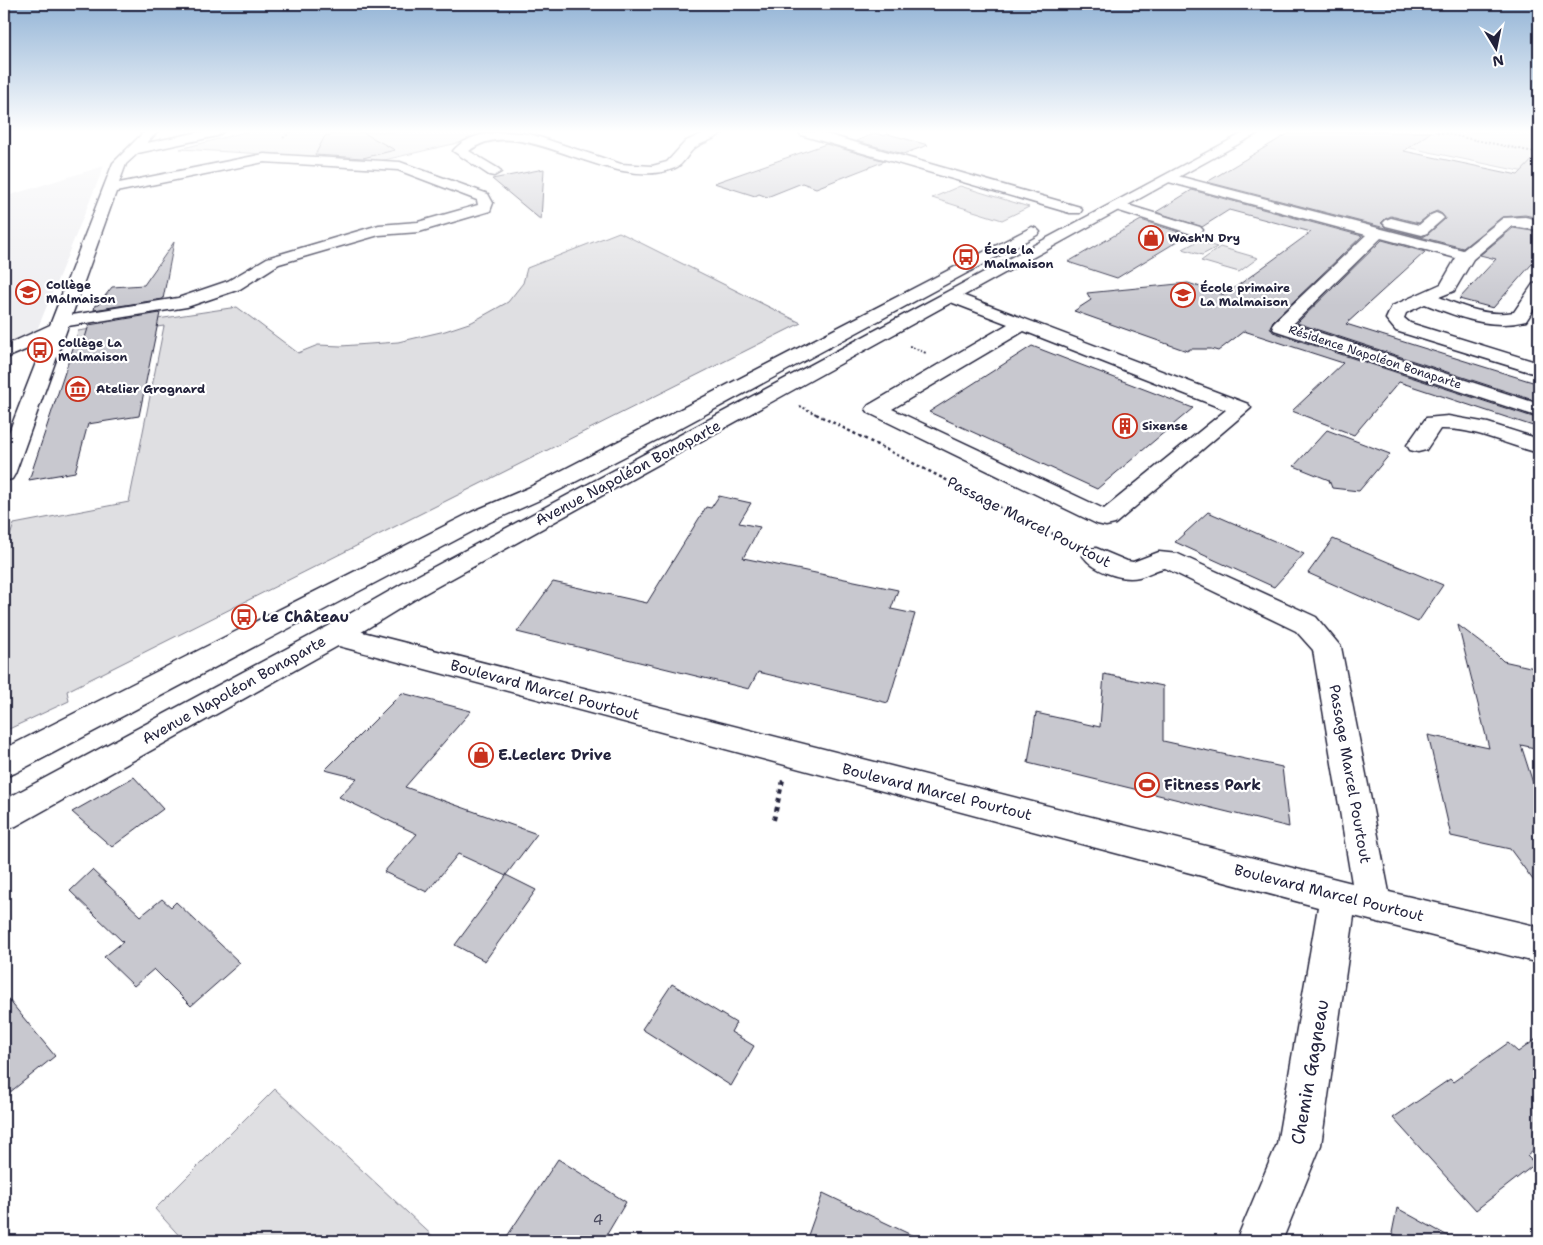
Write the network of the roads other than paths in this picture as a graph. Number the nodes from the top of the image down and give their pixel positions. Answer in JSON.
{"nodes":[{"id":1,"x":111,"y":190,"type":"edge"},
{"id":2,"x":465,"y":190,"type":"edge"},
{"id":3,"x":1006,"y":190,"type":"edge"},
{"id":4,"x":1113,"y":190,"type":"edge"},
{"id":5,"x":1145,"y":190,"type":"edge"},
{"id":6,"x":1246,"y":190,"type":"edge"},
{"id":7,"x":1264,"y":190,"type":"edge"},
{"id":8,"x":1118,"y":206,"type":"junction"},
{"id":9,"x":1075,"y":210,"type":"junction"},
{"id":10,"x":1436,"y":218,"type":"dead end"},
{"id":11,"x":1508,"y":221,"type":"junction"},
{"id":12,"x":1539,"y":226,"type":"edge"},
{"id":13,"x":1195,"y":230,"type":"dead end"},
{"id":14,"x":1377,"y":233,"type":"junction"},
{"id":15,"x":1539,"y":240,"type":"edge"},
{"id":16,"x":1466,"y":256,"type":"junction"},
{"id":17,"x":1539,"y":288,"type":"edge"},
{"id":18,"x":954,"y":297,"type":"junction"},
{"id":19,"x":1425,"y":298,"type":"junction"},
{"id":20,"x":986,"y":310,"type":"junction"},
{"id":21,"x":1022,"y":324,"type":"junction"},
{"id":22,"x":60,"y":325,"type":"junction"},
{"id":23,"x":1105,"y":346,"type":"junction"},
{"id":24,"x":4,"y":353,"type":"edge"},
{"id":25,"x":1149,"y":353,"type":"dead end"},
{"id":26,"x":1539,"y":368,"type":"edge"},
{"id":27,"x":1539,"y":411,"type":"edge"},
{"id":28,"x":1418,"y":445,"type":"dead end"},
{"id":29,"x":1539,"y":446,"type":"edge"},
{"id":30,"x":4,"y":474,"type":"edge"},
{"id":31,"x":536,"y":493,"type":"junction"},
{"id":32,"x":1096,"y":556,"type":"road end"},
{"id":33,"x":281,"y":621,"type":"junction"},
{"id":34,"x":335,"y":635,"type":"junction"},
{"id":35,"x":4,"y":764,"type":"edge"},
{"id":36,"x":4,"y":816,"type":"edge"},
{"id":37,"x":1337,"y":896,"type":"junction"},
{"id":38,"x":1373,"y":904,"type":"junction"},
{"id":39,"x":1539,"y":945,"type":"edge"},
{"id":40,"x":1259,"y":1241,"type":"edge"}],
"edges":[{"from":1,"to":22,"type":"street"},
{"from":2,"to":22,"type":"street"},
{"from":3,"to":9,"type":"street"},
{"from":4,"to":9,"type":"street","name":"Avenue Napoléon Bonaparte"},
{"from":5,"to":8,"type":"street","name":"Avenue Napoléon Bonaparte"},
{"from":6,"to":14,"type":"street"},
{"from":7,"to":10,"type":"street"},
{"from":8,"to":13,"type":"street"},
{"from":8,"to":18,"type":"street","name":"Avenue Napoléon Bonaparte"},
{"from":9,"to":31,"type":"street","name":"Avenue Napoléon Bonaparte"},
{"from":11,"to":12,"type":"street"},
{"from":11,"to":15,"type":"street"},
{"from":11,"to":16,"type":"street"},
{"from":14,"to":16,"type":"street"},
{"from":14,"to":27,"type":"street","name":"Résidence Napoléon Bonaparte"},
{"from":16,"to":19,"type":"street"},
{"from":17,"to":19,"type":"street"},
{"from":18,"to":20,"type":"street"},
{"from":18,"to":34,"type":"street","name":"Avenue Napoléon Bonaparte"},
{"from":19,"to":26,"type":"street"},
{"from":20,"to":21,"type":"street"},
{"from":20,"to":23,"type":"street"},
{"from":21,"to":23,"type":"street"},
{"from":21,"to":23,"type":"street"},
{"from":22,"to":24,"type":"street"},
{"from":22,"to":30,"type":"street"},
{"from":23,"to":25,"type":"street"},
{"from":28,"to":29,"type":"street"},
{"from":31,"to":33,"type":"street","name":"Avenue Napoléon Bonaparte"},
{"from":31,"to":34,"type":"street"},
{"from":32,"to":38,"type":"street","name":"Passage Marcel Pourtout"},
{"from":33,"to":34,"type":"street","name":"Boulevard Marcel Pourtout"},
{"from":33,"to":35,"type":"street","name":"Avenue Napoléon Bonaparte"},
{"from":34,"to":36,"type":"street","name":"Avenue Napoléon Bonaparte"},
{"from":34,"to":37,"type":"street","name":"Boulevard Marcel Pourtout"},
{"from":37,"to":38,"type":"street","name":"Boulevard Marcel Pourtout"},
{"from":37,"to":40,"type":"street","name":"Chemin Gagneau"},
{"from":38,"to":39,"type":"street","name":"Boulevard Marcel Pourtout"}]}
